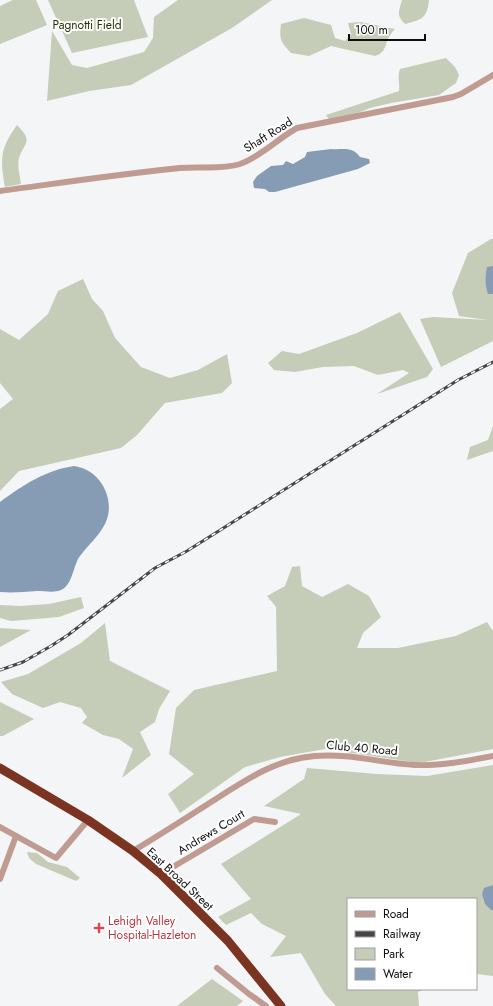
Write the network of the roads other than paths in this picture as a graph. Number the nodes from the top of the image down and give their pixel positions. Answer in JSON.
{"nodes":[{"id":1,"x":493,"y":75,"type":"edge"},
{"id":2,"x":0,"y":191,"type":"edge"},
{"id":3,"x":493,"y":756,"type":"edge"},
{"id":4,"x":0,"y":768,"type":"edge"},
{"id":5,"x":88,"y":820,"type":"junction"},
{"id":6,"x":275,"y":822,"type":"dead end"},
{"id":7,"x":0,"y":827,"type":"edge"},
{"id":8,"x":16,"y":836,"type":"junction"},
{"id":9,"x":133,"y":851,"type":"junction"},
{"id":10,"x":3,"y":862,"type":"edge"},
{"id":11,"x":161,"y":874,"type":"junction"},
{"id":12,"x":0,"y":879,"type":"edge"},
{"id":13,"x":217,"y":968,"type":"dead end"},
{"id":14,"x":266,"y":1006,"type":"edge"},
{"id":15,"x":281,"y":1006,"type":"edge"}],
"edges":[{"from":1,"to":2,"type":"street","name":"Shaft Road"},
{"from":3,"to":9,"type":"street","name":"Club 40 Road"},
{"from":4,"to":5,"type":"highway","name":"East Broad Street"},
{"from":5,"to":8,"type":"street"},
{"from":5,"to":9,"type":"highway","name":"East Broad Street"},
{"from":6,"to":11,"type":"street","name":"Andrews Court"},
{"from":7,"to":8,"type":"street"},
{"from":8,"to":10,"type":"street"},
{"from":9,"to":11,"type":"highway","name":"East Broad Street"},
{"from":10,"to":12,"type":"street"},
{"from":11,"to":15,"type":"highway","name":"East Broad Street"},
{"from":13,"to":14,"type":"street"}]}
